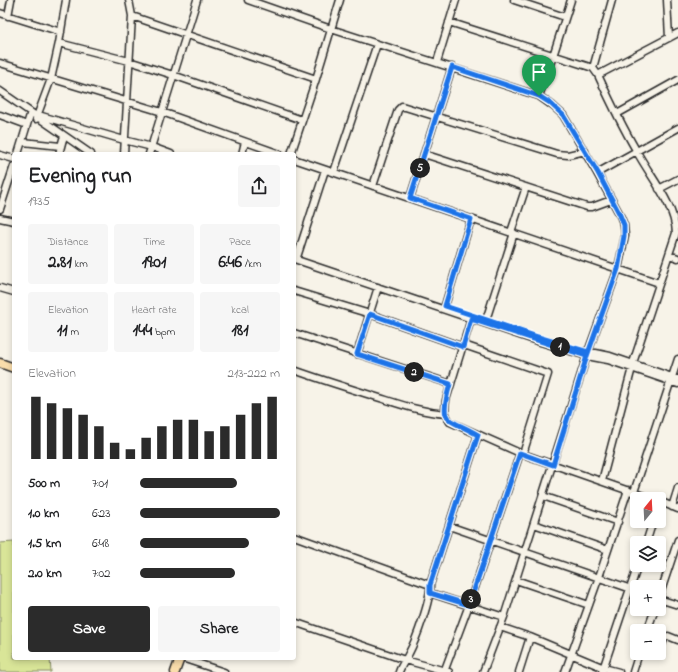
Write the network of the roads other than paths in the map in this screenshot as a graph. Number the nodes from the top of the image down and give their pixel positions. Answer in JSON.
{"nodes":[{"id":1,"x":11,"y":0,"type":"edge"},
{"id":2,"x":66,"y":0,"type":"edge"},
{"id":3,"x":129,"y":0,"type":"edge"},
{"id":4,"x":197,"y":0,"type":"edge"},
{"id":5,"x":248,"y":0,"type":"edge"},
{"id":6,"x":340,"y":0,"type":"edge"},
{"id":7,"x":456,"y":0,"type":"edge"},
{"id":8,"x":514,"y":0,"type":"edge"},
{"id":9,"x":571,"y":0,"type":"edge"},
{"id":10,"x":612,"y":0,"type":"edge"},
{"id":11,"x":667,"y":0,"type":"edge"},
{"id":12,"x":0,"y":13,"type":"edge"},
{"id":13,"x":8,"y":16,"type":"junction"},
{"id":14,"x":132,"y":16,"type":"junction"},
{"id":15,"x":565,"y":17,"type":"junction"},
{"id":16,"x":449,"y":22,"type":"junction"},
{"id":17,"x":330,"y":29,"type":"junction"},
{"id":18,"x":61,"y":32,"type":"junction"},
{"id":19,"x":678,"y":33,"type":"edge"},
{"id":20,"x":186,"y":35,"type":"junction"},
{"id":21,"x":669,"y":38,"type":"junction"},
{"id":22,"x":59,"y":43,"type":"junction"},
{"id":23,"x":377,"y":44,"type":"junction"},
{"id":24,"x":553,"y":56,"type":"junction"},
{"id":25,"x":129,"y":61,"type":"junction"},
{"id":26,"x":436,"y":62,"type":"junction"},
{"id":27,"x":0,"y":63,"type":"edge"},
{"id":28,"x":452,"y":67,"type":"junction"},
{"id":29,"x":593,"y":68,"type":"junction"},
{"id":30,"x":173,"y":75,"type":"junction"},
{"id":31,"x":598,"y":76,"type":"junction"},
{"id":32,"x":50,"y":79,"type":"junction"},
{"id":33,"x":316,"y":79,"type":"junction"},
{"id":34,"x":678,"y":80,"type":"edge"},
{"id":35,"x":0,"y":91,"type":"edge"},
{"id":36,"x":0,"y":95,"type":"edge"},
{"id":37,"x":539,"y":96,"type":"junction"},
{"id":38,"x":126,"y":102,"type":"junction"},
{"id":39,"x":162,"y":112,"type":"junction"},
{"id":40,"x":617,"y":114,"type":"junction"},
{"id":41,"x":0,"y":115,"type":"edge"},
{"id":42,"x":35,"y":116,"type":"junction"},
{"id":43,"x":437,"y":116,"type":"junction"},
{"id":44,"x":302,"y":120,"type":"junction"},
{"id":45,"x":27,"y":125,"type":"junction"},
{"id":46,"x":678,"y":128,"type":"edge"},
{"id":47,"x":63,"y":139,"type":"junction"},
{"id":48,"x":124,"y":140,"type":"junction"},
{"id":49,"x":23,"y":142,"type":"junction"},
{"id":50,"x":245,"y":142,"type":"junction"},
{"id":51,"x":60,"y":146,"type":"junction"},
{"id":52,"x":152,"y":147,"type":"junction"},
{"id":53,"x":585,"y":151,"type":"junction"},
{"id":54,"x":637,"y":151,"type":"junction"},
{"id":55,"x":19,"y":152,"type":"edge"},
{"id":56,"x":59,"y":152,"type":"edge"},
{"id":57,"x":83,"y":152,"type":"edge"},
{"id":58,"x":88,"y":152,"type":"edge"},
{"id":59,"x":124,"y":152,"type":"edge"},
{"id":60,"x":150,"y":152,"type":"edge"},
{"id":61,"x":166,"y":152,"type":"edge"},
{"id":62,"x":242,"y":152,"type":"edge"},
{"id":63,"x":274,"y":152,"type":"edge"},
{"id":64,"x":292,"y":152,"type":"edge"},
{"id":65,"x":0,"y":154,"type":"edge"},
{"id":66,"x":424,"y":154,"type":"junction"},
{"id":67,"x":12,"y":158,"type":"edge"},
{"id":68,"x":296,"y":160,"type":"edge"},
{"id":69,"x":325,"y":170,"type":"junction"},
{"id":70,"x":12,"y":171,"type":"edge"},
{"id":71,"x":334,"y":172,"type":"junction"},
{"id":72,"x":598,"y":173,"type":"junction"},
{"id":73,"x":678,"y":179,"type":"edge"},
{"id":74,"x":373,"y":186,"type":"junction"},
{"id":75,"x":526,"y":187,"type":"junction"},
{"id":76,"x":659,"y":189,"type":"junction"},
{"id":77,"x":2,"y":195,"type":"edge"},
{"id":78,"x":410,"y":198,"type":"junction"},
{"id":79,"x":611,"y":200,"type":"junction"},
{"id":80,"x":0,"y":209,"type":"edge"},
{"id":81,"x":676,"y":216,"type":"edge"},
{"id":82,"x":0,"y":218,"type":"edge"},
{"id":83,"x":471,"y":219,"type":"junction"},
{"id":84,"x":12,"y":221,"type":"edge"},
{"id":85,"x":512,"y":232,"type":"junction"},
{"id":86,"x":296,"y":254,"type":"edge"},
{"id":87,"x":669,"y":255,"type":"junction"},
{"id":88,"x":296,"y":257,"type":"edge"},
{"id":89,"x":296,"y":257,"type":"edge"},
{"id":90,"x":678,"y":258,"type":"edge"},
{"id":91,"x":618,"y":269,"type":"junction"},
{"id":92,"x":659,"y":283,"type":"junction"},
{"id":93,"x":378,"y":287,"type":"junction"},
{"id":94,"x":0,"y":288,"type":"edge"},
{"id":95,"x":12,"y":291,"type":"edge"},
{"id":96,"x":296,"y":292,"type":"edge"},
{"id":97,"x":445,"y":308,"type":"junction"},
{"id":98,"x":370,"y":314,"type":"junction"},
{"id":99,"x":471,"y":319,"type":"junction"},
{"id":100,"x":486,"y":320,"type":"junction"},
{"id":101,"x":296,"y":334,"type":"edge"},
{"id":102,"x":463,"y":346,"type":"junction"},
{"id":103,"x":357,"y":354,"type":"junction"},
{"id":104,"x":588,"y":354,"type":"junction"},
{"id":105,"x":678,"y":359,"type":"edge"},
{"id":106,"x":0,"y":363,"type":"edge"},
{"id":107,"x":632,"y":366,"type":"junction"},
{"id":108,"x":12,"y":367,"type":"edge"},
{"id":109,"x":0,"y":369,"type":"edge"},
{"id":110,"x":296,"y":371,"type":"edge"},
{"id":111,"x":12,"y":373,"type":"edge"},
{"id":112,"x":674,"y":379,"type":"edge"},
{"id":113,"x":450,"y":384,"type":"junction"},
{"id":114,"x":678,"y":384,"type":"edge"},
{"id":115,"x":446,"y":414,"type":"junction"},
{"id":116,"x":478,"y":435,"type":"junction"},
{"id":117,"x":522,"y":454,"type":"junction"},
{"id":118,"x":553,"y":465,"type":"junction"},
{"id":119,"x":602,"y":481,"type":"junction"},
{"id":120,"x":678,"y":488,"type":"edge"},
{"id":121,"x":631,"y":491,"type":"junction"},
{"id":122,"x":543,"y":496,"type":"junction"},
{"id":123,"x":675,"y":508,"type":"edge"},
{"id":124,"x":618,"y":522,"type":"junction"},
{"id":125,"x":534,"y":524,"type":"junction"},
{"id":126,"x":449,"y":526,"type":"junction"},
{"id":127,"x":296,"y":537,"type":"edge"},
{"id":128,"x":490,"y":540,"type":"junction"},
{"id":129,"x":678,"y":540,"type":"edge"},
{"id":130,"x":608,"y":550,"type":"junction"},
{"id":131,"x":525,"y":552,"type":"junction"},
{"id":132,"x":671,"y":560,"type":"junction"},
{"id":133,"x":678,"y":562,"type":"edge"},
{"id":134,"x":599,"y":577,"type":"junction"},
{"id":135,"x":516,"y":580,"type":"junction"},
{"id":136,"x":665,"y":580,"type":"edge"},
{"id":137,"x":430,"y":585,"type":"junction"},
{"id":138,"x":630,"y":588,"type":"joint"},
{"id":139,"x":430,"y":593,"type":"junction"},
{"id":140,"x":666,"y":601,"type":"edge"},
{"id":141,"x":469,"y":605,"type":"junction"},
{"id":142,"x":589,"y":605,"type":"junction"},
{"id":143,"x":678,"y":605,"type":"edge"},
{"id":144,"x":504,"y":617,"type":"junction"},
{"id":145,"x":296,"y":623,"type":"edge"},
{"id":146,"x":500,"y":627,"type":"junction"},
{"id":147,"x":530,"y":637,"type":"junction"},
{"id":148,"x":666,"y":637,"type":"edge"},
{"id":149,"x":678,"y":640,"type":"edge"},
{"id":150,"x":572,"y":654,"type":"junction"},
{"id":151,"x":183,"y":660,"type":"edge"},
{"id":152,"x":184,"y":660,"type":"edge"},
{"id":153,"x":190,"y":660,"type":"edge"},
{"id":154,"x":405,"y":660,"type":"junction"},
{"id":155,"x":636,"y":660,"type":"edge"},
{"id":156,"x":603,"y":670,"type":"edge"},
{"id":157,"x":175,"y":672,"type":"edge"},
{"id":158,"x":181,"y":672,"type":"edge"},
{"id":159,"x":224,"y":672,"type":"edge"},
{"id":160,"x":399,"y":672,"type":"edge"},
{"id":161,"x":446,"y":672,"type":"edge"},
{"id":162,"x":483,"y":672,"type":"edge"},
{"id":163,"x":519,"y":672,"type":"edge"},
{"id":164,"x":565,"y":672,"type":"edge"},
{"id":165,"x":619,"y":672,"type":"edge"},
{"id":166,"x":632,"y":672,"type":"edge"}],
"edges":[{"from":1,"to":13,"type":"street"},
{"from":2,"to":18,"type":"street"},
{"from":3,"to":14,"type":"street"},
{"from":4,"to":20,"type":"street"},
{"from":5,"to":17,"type":"street"},
{"from":6,"to":17,"type":"street"},
{"from":7,"to":16,"type":"street"},
{"from":8,"to":15,"type":"street"},
{"from":9,"to":15,"type":"street"},
{"from":10,"to":29,"type":"street"},
{"from":11,"to":21,"type":"street"},
{"from":12,"to":13,"type":"street"},
{"from":13,"to":18,"type":"street"},
{"from":14,"to":20,"type":"street"},
{"from":14,"to":25,"type":"street"},
{"from":15,"to":24,"type":"street"},
{"from":16,"to":24,"type":"street"},
{"from":16,"to":26,"type":"street"},
{"from":17,"to":23,"type":"street"},
{"from":17,"to":33,"type":"street"},
{"from":18,"to":22,"type":"street"},
{"from":19,"to":21,"type":"street"},
{"from":20,"to":30,"type":"street"},
{"from":20,"to":33,"type":"street"},
{"from":21,"to":31,"type":"street"},
{"from":22,"to":25,"type":"street"},
{"from":22,"to":32,"type":"street"},
{"from":23,"to":26,"type":"street"},
{"from":23,"to":71,"type":"street"},
{"from":24,"to":29,"type":"street"},
{"from":24,"to":37,"type":"street"},
{"from":25,"to":30,"type":"street"},
{"from":25,"to":38,"type":"street"},
{"from":26,"to":28,"type":"street"},
{"from":27,"to":32,"type":"street"},
{"from":28,"to":37,"type":"street"},
{"from":28,"to":43,"type":"street"},
{"from":29,"to":31,"type":"street"},
{"from":30,"to":39,"type":"street"},
{"from":30,"to":44,"type":"street"},
{"from":31,"to":40,"type":"street"},
{"from":32,"to":38,"type":"street"},
{"from":32,"to":42,"type":"street"},
{"from":33,"to":44,"type":"street"},
{"from":34,"to":40,"type":"street"},
{"from":35,"to":42,"type":"street"},
{"from":36,"to":42,"type":"street"},
{"from":37,"to":53,"type":"street"},
{"from":38,"to":39,"type":"street"},
{"from":38,"to":48,"type":"street"},
{"from":39,"to":50,"type":"street"},
{"from":39,"to":52,"type":"street"},
{"from":40,"to":54,"type":"street"},
{"from":41,"to":45,"type":"street"},
{"from":42,"to":45,"type":"street"},
{"from":42,"to":47,"type":"street"},
{"from":42,"to":48,"type":"street"},
{"from":42,"to":58,"type":"street"},
{"from":43,"to":53,"type":"street"},
{"from":43,"to":66,"type":"street"},
{"from":43,"to":74,"type":"street"},
{"from":44,"to":64,"type":"street"},
{"from":45,"to":49,"type":"street"},
{"from":46,"to":54,"type":"street"},
{"from":47,"to":51,"type":"street"},
{"from":47,"to":57,"type":"street"},
{"from":48,"to":52,"type":"street"},
{"from":48,"to":59,"type":"street"},
{"from":49,"to":51,"type":"street"},
{"from":49,"to":55,"type":"street"},
{"from":50,"to":62,"type":"street"},
{"from":50,"to":63,"type":"street"},
{"from":51,"to":56,"type":"street"},
{"from":52,"to":60,"type":"street"},
{"from":52,"to":61,"type":"street"},
{"from":53,"to":72,"type":"street"},
{"from":54,"to":72,"type":"street"},
{"from":54,"to":76,"type":"street"},
{"from":65,"to":67,"type":"street"},
{"from":66,"to":75,"type":"street"},
{"from":66,"to":78,"type":"street"},
{"from":68,"to":69,"type":"street"},
{"from":69,"to":71,"type":"street"},
{"from":69,"to":86,"type":"street"},
{"from":70,"to":77,"type":"street"},
{"from":71,"to":74,"type":"street"},
{"from":72,"to":79,"type":"street"},
{"from":73,"to":76,"type":"street"},
{"from":74,"to":78,"type":"street"},
{"from":75,"to":79,"type":"street"},
{"from":75,"to":85,"type":"street"},
{"from":76,"to":81,"type":"street"},
{"from":77,"to":80,"type":"street"},
{"from":78,"to":83,"type":"street"},
{"from":79,"to":91,"type":"street"},
{"from":81,"to":87,"type":"street"},
{"from":82,"to":84,"type":"street"},
{"from":83,"to":85,"type":"street"},
{"from":83,"to":97,"type":"street"},
{"from":85,"to":91,"type":"street"},
{"from":85,"to":100,"type":"street"},
{"from":87,"to":90,"type":"street"},
{"from":87,"to":92,"type":"street"},
{"from":88,"to":93,"type":"street"},
{"from":89,"to":97,"type":"street"},
{"from":91,"to":92,"type":"street"},
{"from":91,"to":104,"type":"street"},
{"from":92,"to":107,"type":"street"},
{"from":93,"to":97,"type":"street"},
{"from":93,"to":98,"type":"street"},
{"from":94,"to":95,"type":"street"},
{"from":96,"to":98,"type":"street"},
{"from":97,"to":99,"type":"street"},
{"from":97,"to":100,"type":"street"},
{"from":98,"to":102,"type":"street"},
{"from":98,"to":103,"type":"street"},
{"from":99,"to":102,"type":"street"},
{"from":99,"to":104,"type":"street"},
{"from":100,"to":104,"type":"street"},
{"from":101,"to":103,"type":"street"},
{"from":102,"to":113,"type":"street"},
{"from":102,"to":117,"type":"street"},
{"from":103,"to":113,"type":"street"},
{"from":104,"to":107,"type":"street"},
{"from":104,"to":118,"type":"street"},
{"from":105,"to":112,"type":"street"},
{"from":106,"to":108,"type":"main road"},
{"from":107,"to":112,"type":"street"},
{"from":107,"to":119,"type":"street"},
{"from":109,"to":111,"type":"main road"},
{"from":110,"to":115,"type":"street"},
{"from":112,"to":114,"type":"street"},
{"from":112,"to":121,"type":"street"},
{"from":113,"to":115,"type":"street"},
{"from":115,"to":116,"type":"street"},
{"from":116,"to":117,"type":"street"},
{"from":116,"to":126,"type":"street"},
{"from":117,"to":118,"type":"street"},
{"from":117,"to":128,"type":"street"},
{"from":118,"to":119,"type":"street"},
{"from":118,"to":122,"type":"street"},
{"from":119,"to":121,"type":"street"},
{"from":120,"to":123,"type":"street"},
{"from":121,"to":124,"type":"street"},
{"from":122,"to":124,"type":"street"},
{"from":122,"to":125,"type":"street"},
{"from":124,"to":130,"type":"street"},
{"from":125,"to":130,"type":"street"},
{"from":125,"to":131,"type":"street"},
{"from":126,"to":128,"type":"street"},
{"from":126,"to":137,"type":"street"},
{"from":127,"to":137,"type":"street"},
{"from":128,"to":131,"type":"street"},
{"from":128,"to":141,"type":"street"},
{"from":129,"to":132,"type":"street"},
{"from":130,"to":134,"type":"street"},
{"from":131,"to":134,"type":"street"},
{"from":131,"to":135,"type":"street"},
{"from":132,"to":133,"type":"street"},
{"from":132,"to":136,"type":"street"},
{"from":134,"to":138,"type":"street"},
{"from":134,"to":142,"type":"street"},
{"from":135,"to":142,"type":"street"},
{"from":135,"to":144,"type":"street"},
{"from":137,"to":139,"type":"street"},
{"from":138,"to":156,"type":"street"},
{"from":139,"to":141,"type":"street"},
{"from":139,"to":154,"type":"street"},
{"from":140,"to":143,"type":"street"},
{"from":141,"to":144,"type":"street"},
{"from":141,"to":161,"type":"street"},
{"from":142,"to":150,"type":"street"},
{"from":144,"to":146,"type":"street"},
{"from":145,"to":154,"type":"street"},
{"from":146,"to":147,"type":"street"},
{"from":146,"to":162,"type":"street"},
{"from":147,"to":150,"type":"street"},
{"from":147,"to":163,"type":"street"},
{"from":148,"to":149,"type":"street"},
{"from":150,"to":156,"type":"street"},
{"from":150,"to":164,"type":"street"},
{"from":151,"to":157,"type":"main road"},
{"from":152,"to":158,"type":"main road"},
{"from":153,"to":159,"type":"street"},
{"from":154,"to":160,"type":"street"},
{"from":154,"to":161,"type":"street"},
{"from":155,"to":166,"type":"street"},
{"from":156,"to":165,"type":"street"}]}
